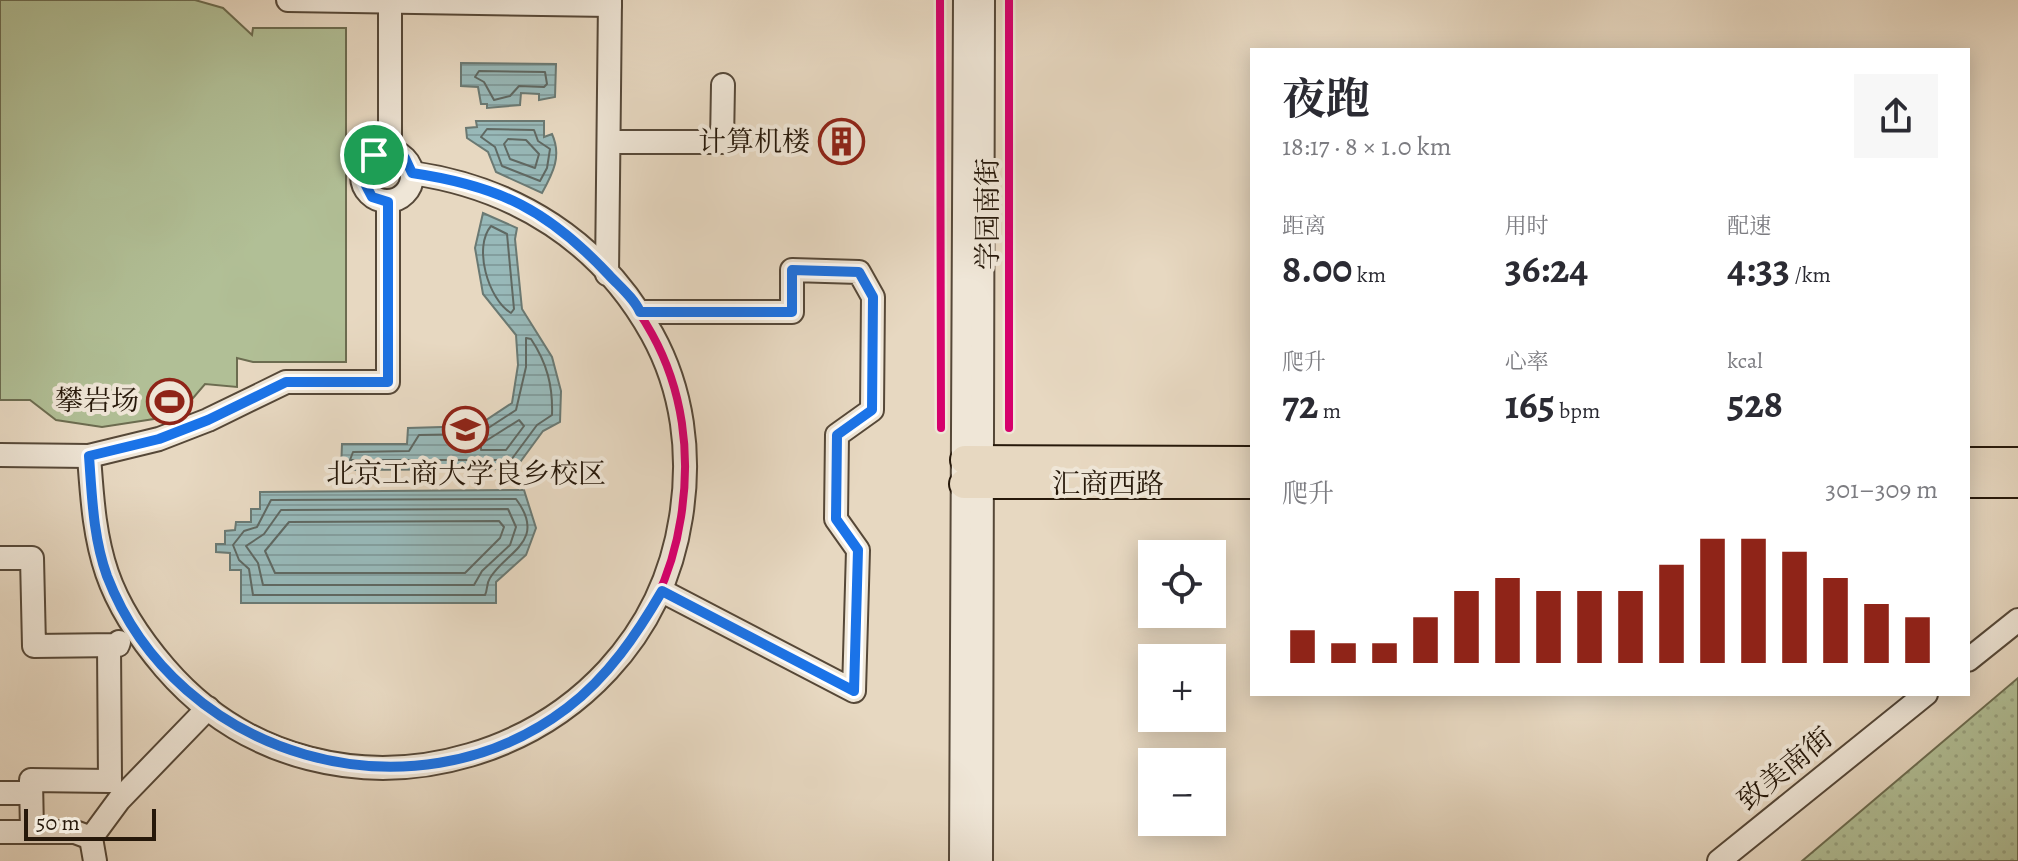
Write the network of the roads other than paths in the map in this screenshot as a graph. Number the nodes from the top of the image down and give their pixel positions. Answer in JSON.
{"nodes":[{"id":1,"x":288,"y":0,"type":"edge"},
{"id":2,"x":965,"y":0,"type":"edge"},
{"id":3,"x":983,"y":0,"type":"edge"},
{"id":4,"x":390,"y":1,"type":"edge"},
{"id":5,"x":610,"y":2,"type":"edge"},
{"id":6,"x":723,"y":85,"type":"dead end"},
{"id":7,"x":609,"y":142,"type":"junction"},
{"id":8,"x":390,"y":151,"type":"junction"},
{"id":9,"x":412,"y":173,"type":"junction"},
{"id":10,"x":388,"y":202,"type":"junction"},
{"id":11,"x":607,"y":274,"type":"junction"},
{"id":12,"x":640,"y":312,"type":"junction"},
{"id":13,"x":0,"y":455,"type":"edge"},
{"id":14,"x":89,"y":456,"type":"junction"},
{"id":15,"x":1250,"y":461,"type":"edge"},
{"id":16,"x":1970,"y":462,"type":"edge"},
{"id":17,"x":2018,"y":462,"type":"edge"},
{"id":18,"x":973,"y":472,"type":"junction"},
{"id":19,"x":1970,"y":483,"type":"edge"},
{"id":20,"x":2018,"y":483,"type":"edge"},
{"id":21,"x":1250,"y":484,"type":"edge"},
{"id":22,"x":0,"y":558,"type":"edge"},
{"id":23,"x":662,"y":591,"type":"junction"},
{"id":24,"x":128,"y":618,"type":"junction"},
{"id":25,"x":2018,"y":620,"type":"edge"},
{"id":26,"x":109,"y":646,"type":"junction"},
{"id":27,"x":1970,"y":658,"type":"edge"},
{"id":28,"x":1924,"y":696,"type":"edge"},
{"id":29,"x":208,"y":708,"type":"junction"},
{"id":30,"x":0,"y":793,"type":"edge"},
{"id":31,"x":31,"y":793,"type":"junction"},
{"id":32,"x":0,"y":832,"type":"edge"},
{"id":33,"x":32,"y":832,"type":"junction"},
{"id":34,"x":91,"y":838,"type":"junction"},
{"id":35,"x":95,"y":861,"type":"edge"},
{"id":36,"x":961,"y":861,"type":"edge"},
{"id":37,"x":981,"y":861,"type":"edge"},
{"id":38,"x":1719,"y":861,"type":"edge"}],
"edges":[{"from":1,"to":4,"type":"street"},
{"from":2,"to":18,"type":"street","name":"学园南街"},
{"from":3,"to":18,"type":"street","name":"学园南街"},
{"from":4,"to":5,"type":"street"},
{"from":4,"to":8,"type":"street"},
{"from":5,"to":7,"type":"street"},
{"from":6,"to":7,"type":"street"},
{"from":7,"to":11,"type":"street"},
{"from":8,"to":9,"type":"street"},
{"from":8,"to":10,"type":"street"},
{"from":9,"to":10,"type":"street"},
{"from":9,"to":11,"type":"street"},
{"from":10,"to":14,"type":"street"},
{"from":11,"to":12,"type":"street"},
{"from":12,"to":23,"type":"street"},
{"from":12,"to":23,"type":"street"},
{"from":13,"to":14,"type":"street"},
{"from":14,"to":24,"type":"street"},
{"from":15,"to":18,"type":"main road","name":"汇商西路"},
{"from":16,"to":17,"type":"main road"},
{"from":18,"to":21,"type":"main road","name":"汇商西路"},
{"from":18,"to":36,"type":"street","name":"学园南街"},
{"from":18,"to":37,"type":"street","name":"学园南街"},
{"from":19,"to":20,"type":"main road"},
{"from":22,"to":26,"type":"street"},
{"from":23,"to":29,"type":"street"},
{"from":24,"to":26,"type":"street"},
{"from":24,"to":29,"type":"street"},
{"from":25,"to":27,"type":"street"},
{"from":26,"to":31,"type":"street"},
{"from":28,"to":38,"type":"street","name":"致美南街"},
{"from":29,"to":34,"type":"street"},
{"from":30,"to":31,"type":"street"},
{"from":31,"to":33,"type":"street"},
{"from":32,"to":33,"type":"street"},
{"from":33,"to":34,"type":"street"},
{"from":34,"to":35,"type":"street"}]}
